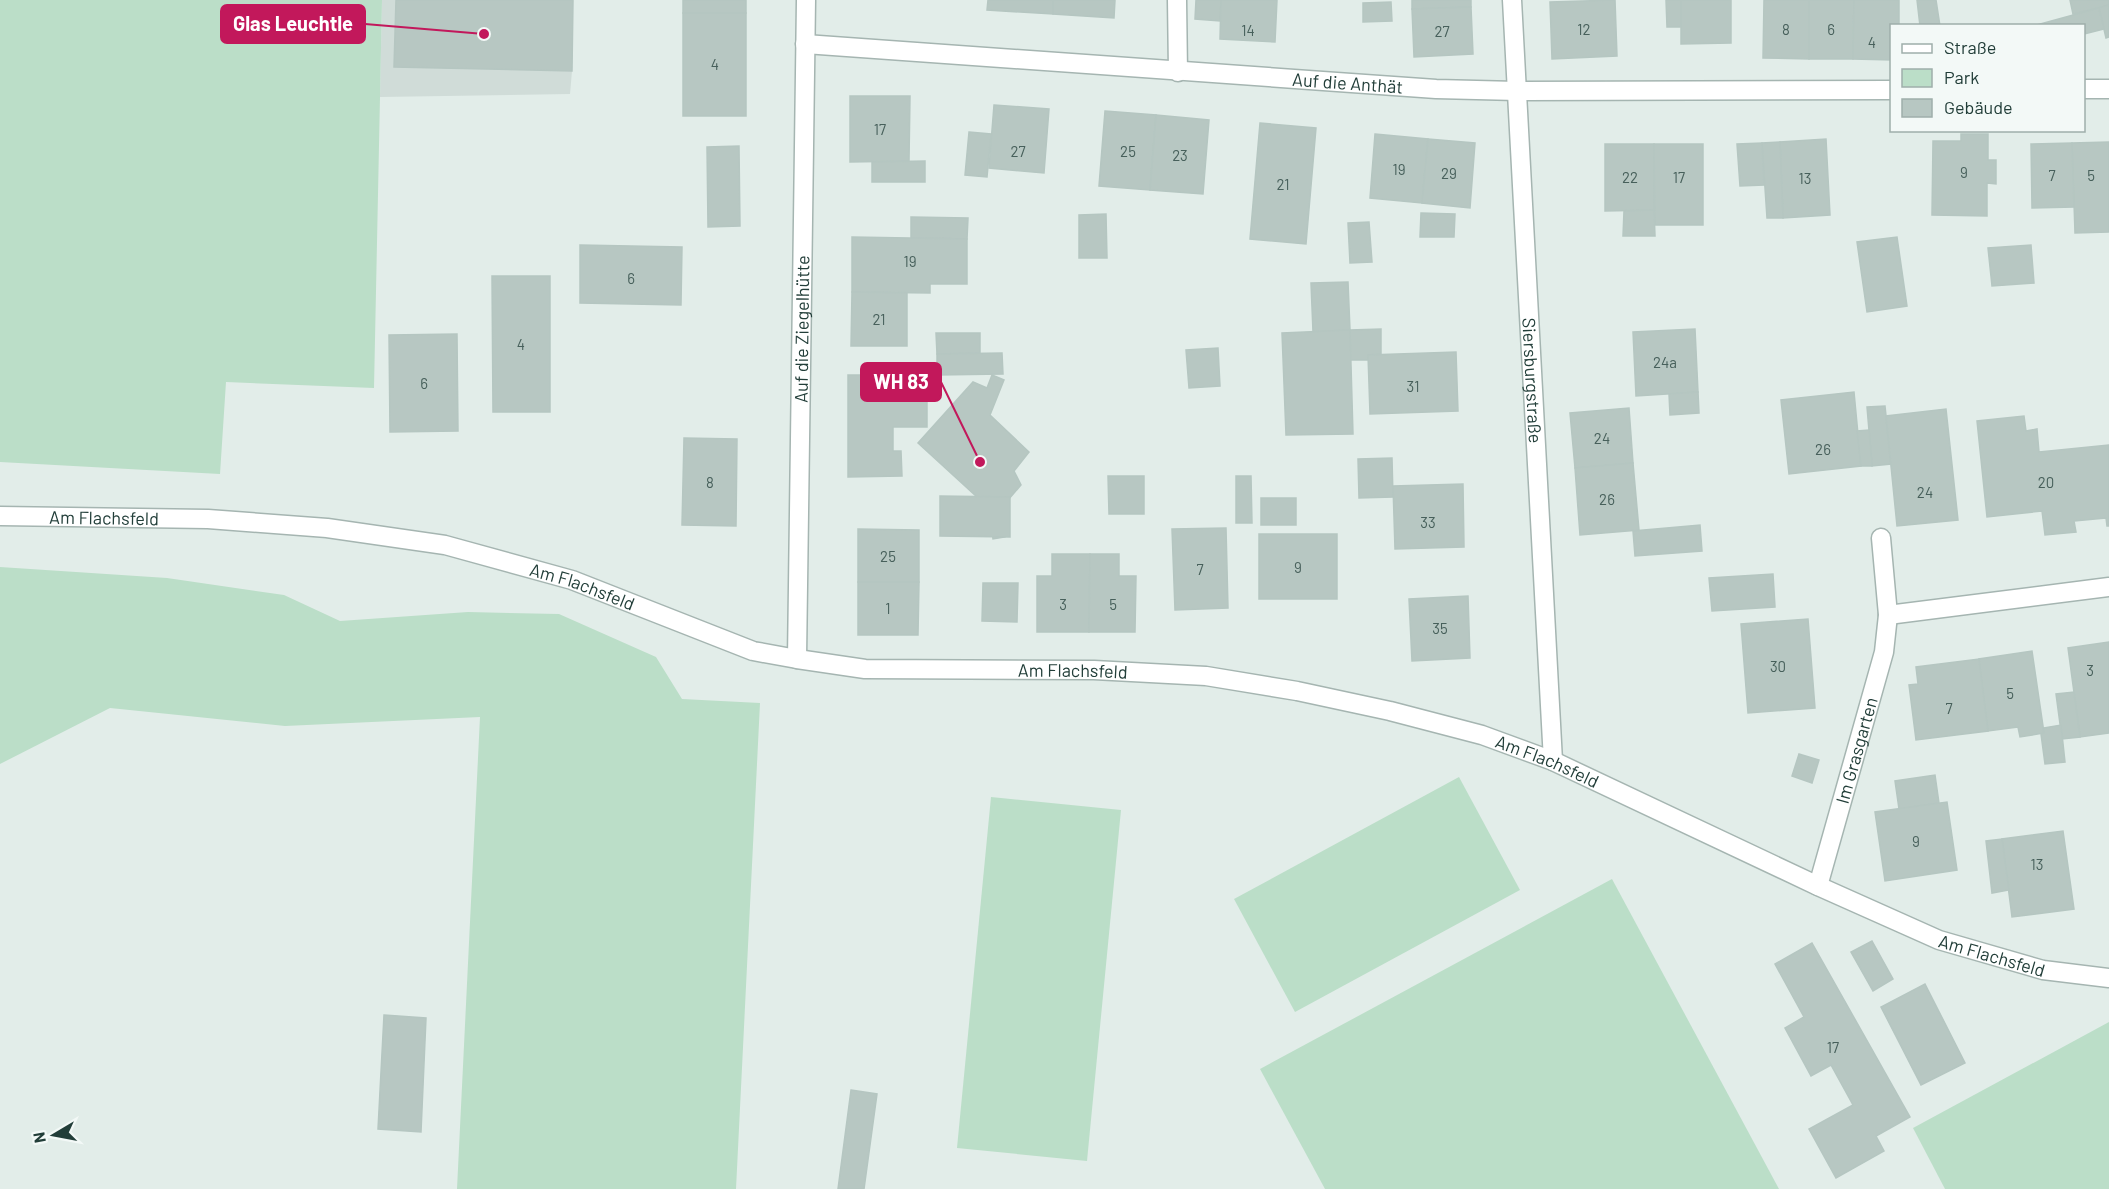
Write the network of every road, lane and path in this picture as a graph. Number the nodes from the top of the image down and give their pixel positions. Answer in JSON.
{"nodes":[{"id":1,"x":806,"y":0,"type":"edge"},
{"id":2,"x":1177,"y":0,"type":"edge"},
{"id":3,"x":1512,"y":0,"type":"edge"},
{"id":4,"x":805,"y":44,"type":"junction"},
{"id":5,"x":1178,"y":72,"type":"junction"},
{"id":6,"x":2085,"y":89,"type":"edge"},
{"id":7,"x":2109,"y":89,"type":"edge"},
{"id":8,"x":1890,"y":90,"type":"edge"},
{"id":9,"x":1516,"y":91,"type":"junction"},
{"id":10,"x":0,"y":516,"type":"edge"},
{"id":11,"x":1881,"y":538,"type":"dead end"},
{"id":12,"x":2109,"y":587,"type":"edge"},
{"id":13,"x":1888,"y":615,"type":"junction"},
{"id":14,"x":797,"y":659,"type":"junction"},
{"id":15,"x":1553,"y":761,"type":"junction"},
{"id":16,"x":1818,"y":886,"type":"junction"},
{"id":17,"x":2109,"y":978,"type":"edge"}],
"edges":[{"from":1,"to":4,"type":"street","name":"Auf die Ziegelhütte"},
{"from":2,"to":5,"type":"street"},
{"from":3,"to":9,"type":"street","name":"Siersburgstraße"},
{"from":4,"to":5,"type":"street","name":"Auf die Anthät"},
{"from":4,"to":14,"type":"street","name":"Auf die Ziegelhütte"},
{"from":5,"to":9,"type":"street","name":"Auf die Anthät"},
{"from":6,"to":7,"type":"street"},
{"from":8,"to":9,"type":"street","name":"Auf die Anthät"},
{"from":9,"to":15,"type":"street","name":"Siersburgstraße"},
{"from":10,"to":14,"type":"street","name":"Am Flachsfeld"},
{"from":11,"to":13,"type":"street","name":"Im Grasgarten"},
{"from":12,"to":13,"type":"street"},
{"from":13,"to":16,"type":"street","name":"Im Grasgarten"},
{"from":14,"to":15,"type":"street","name":"Am Flachsfeld"},
{"from":15,"to":16,"type":"street","name":"Am Flachsfeld"},
{"from":16,"to":17,"type":"street","name":"Am Flachsfeld"}]}
